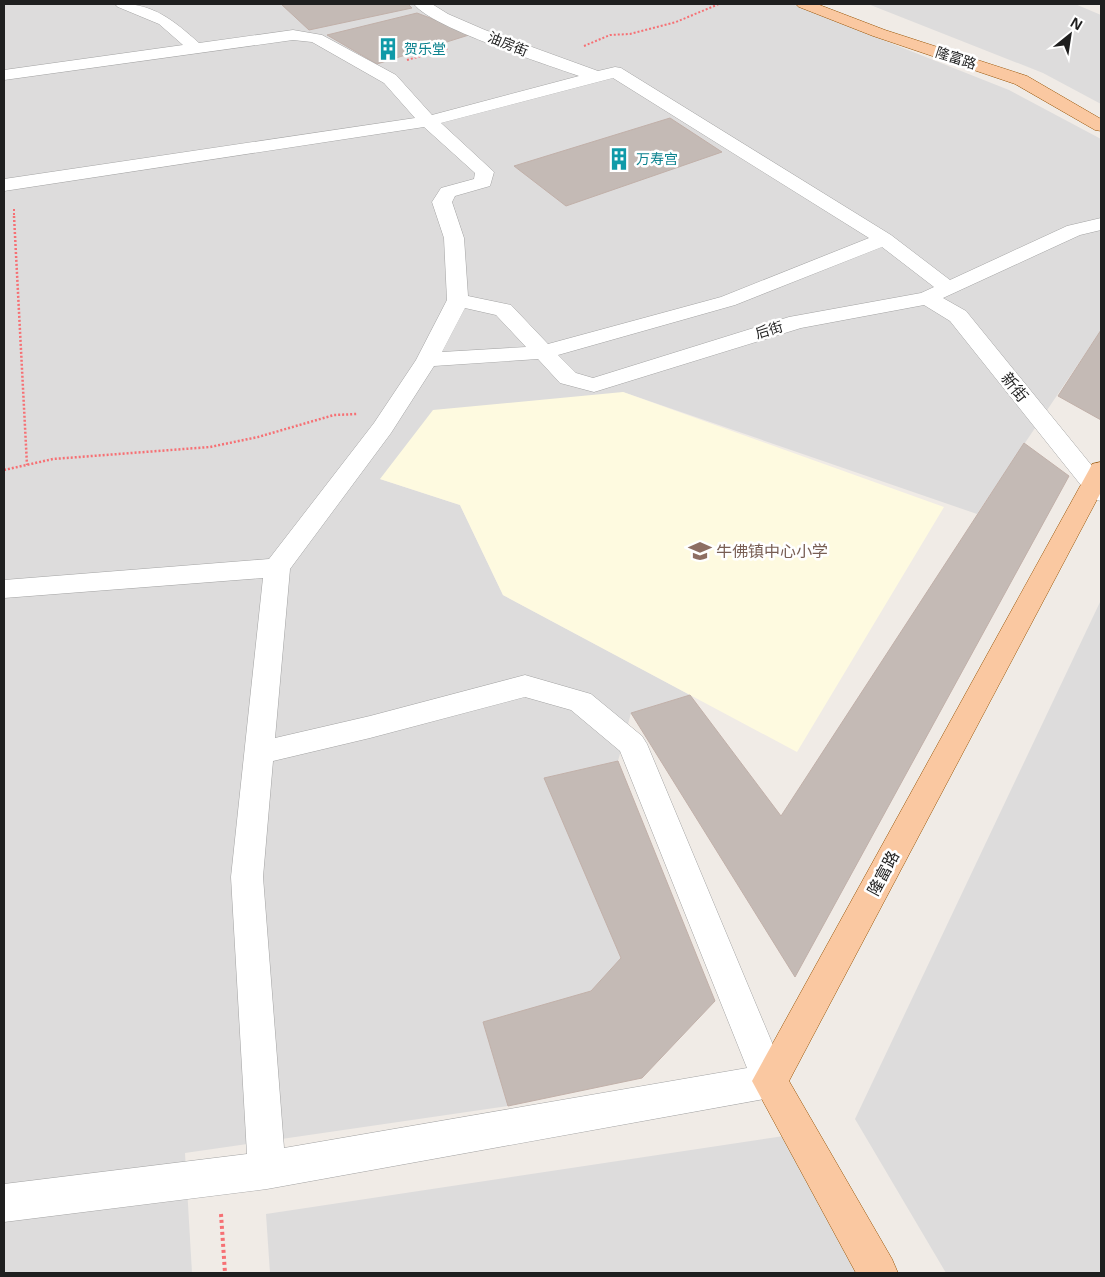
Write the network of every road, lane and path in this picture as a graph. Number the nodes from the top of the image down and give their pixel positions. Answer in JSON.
{"nodes":[{"id":1,"x":123,"y":4,"type":"edge"},
{"id":2,"x":422,"y":4,"type":"edge"},
{"id":3,"x":719,"y":4,"type":"edge"},
{"id":4,"x":804,"y":4,"type":"edge"},
{"id":5,"x":488,"y":36,"type":"junction"},
{"id":6,"x":195,"y":48,"type":"junction"},
{"id":7,"x":548,"y":60,"type":"junction"},
{"id":8,"x":373,"y":70,"type":"junction"},
{"id":9,"x":4,"y":75,"type":"edge"},
{"id":10,"x":598,"y":76,"type":"junction"},
{"id":11,"x":428,"y":121,"type":"junction"},
{"id":12,"x":1101,"y":126,"type":"edge"},
{"id":13,"x":8,"y":185,"type":"edge"},
{"id":14,"x":1101,"y":224,"type":"edge"},
{"id":15,"x":884,"y":239,"type":"junction"},
{"id":16,"x":948,"y":288,"type":"junction"},
{"id":17,"x":927,"y":298,"type":"junction"},
{"id":18,"x":458,"y":300,"type":"junction"},
{"id":19,"x":543,"y":352,"type":"junction"},
{"id":20,"x":427,"y":360,"type":"junction"},
{"id":21,"x":393,"y":413,"type":"junction"},
{"id":22,"x":26,"y":465,"type":"junction"},
{"id":23,"x":4,"y":470,"type":"edge"},
{"id":24,"x":1099,"y":483,"type":"edge"},
{"id":25,"x":277,"y":568,"type":"junction"},
{"id":26,"x":4,"y":590,"type":"edge"},
{"id":27,"x":259,"y":753,"type":"junction"},
{"id":28,"x":770,"y":1081,"type":"junction"},
{"id":29,"x":267,"y":1170,"type":"junction"},
{"id":30,"x":218,"y":1176,"type":"junction"},
{"id":31,"x":4,"y":1203,"type":"edge"},
{"id":32,"x":226,"y":1273,"type":"edge"},
{"id":33,"x":878,"y":1273,"type":"edge"}],
"edges":[{"from":1,"to":6,"type":"lane"},
{"from":2,"to":5,"type":"lane","name":"油房街"},
{"from":3,"to":7,"type":"path"},
{"from":4,"to":12,"type":"main road","name":"隆富路"},
{"from":5,"to":7,"type":"lane","name":"油房街"},
{"from":5,"to":8,"type":"path"},
{"from":6,"to":8,"type":"lane"},
{"from":6,"to":9,"type":"lane"},
{"from":7,"to":10,"type":"lane","name":"油房街"},
{"from":8,"to":11,"type":"lane"},
{"from":10,"to":11,"type":"lane"},
{"from":10,"to":15,"type":"lane"},
{"from":11,"to":13,"type":"lane"},
{"from":11,"to":18,"type":"lane"},
{"from":13,"to":22,"type":"path"},
{"from":14,"to":16,"type":"lane","name":"后街"},
{"from":15,"to":16,"type":"lane"},
{"from":15,"to":19,"type":"lane"},
{"from":16,"to":17,"type":"lane","name":"后街"},
{"from":17,"to":19,"type":"lane","name":"后街"},
{"from":17,"to":24,"type":"lane","name":"新街"},
{"from":18,"to":19,"type":"lane","name":"后街"},
{"from":18,"to":20,"type":"lane"},
{"from":19,"to":20,"type":"lane"},
{"from":20,"to":21,"type":"lane"},
{"from":21,"to":22,"type":"path"},
{"from":21,"to":25,"type":"lane"},
{"from":22,"to":23,"type":"path"},
{"from":24,"to":28,"type":"main road","name":"隆富路"},
{"from":25,"to":26,"type":"lane"},
{"from":25,"to":27,"type":"lane"},
{"from":27,"to":28,"type":"lane"},
{"from":27,"to":29,"type":"lane"},
{"from":28,"to":29,"type":"lane"},
{"from":28,"to":33,"type":"main road"},
{"from":29,"to":30,"type":"lane"},
{"from":30,"to":31,"type":"lane"},
{"from":30,"to":32,"type":"path"}]}
